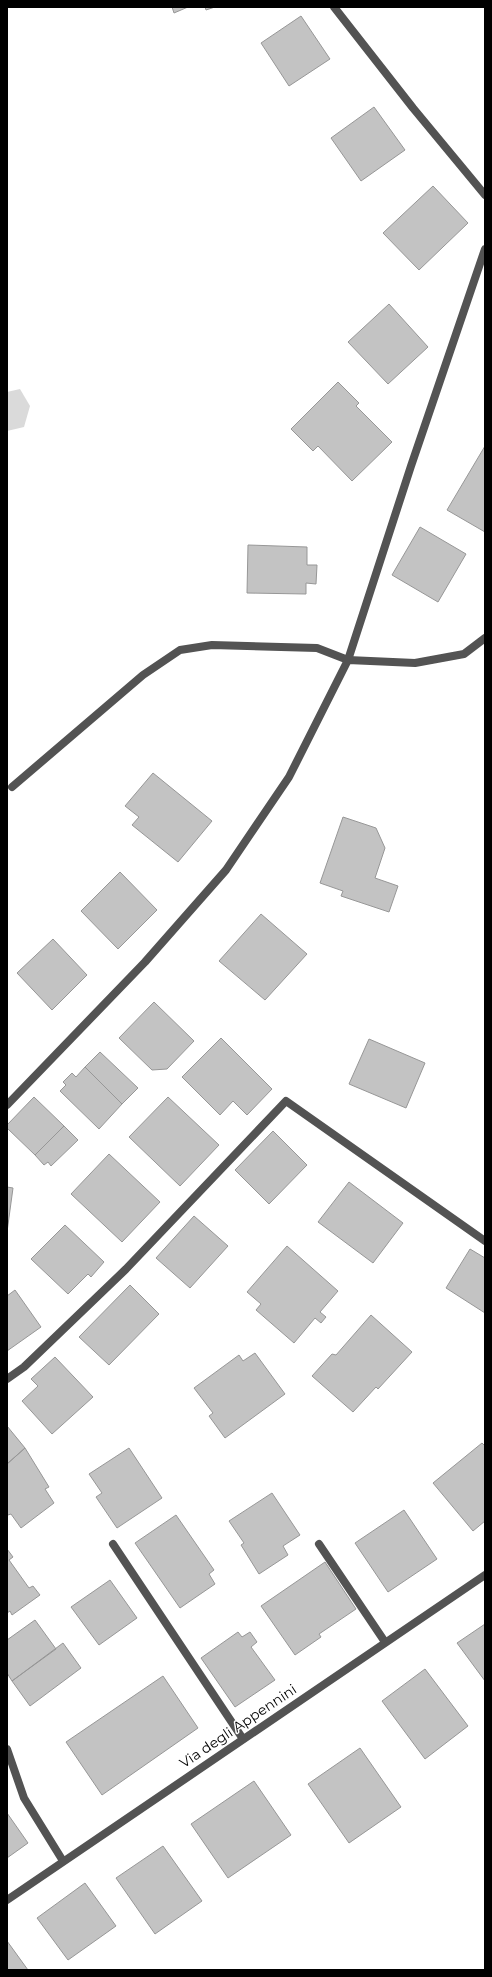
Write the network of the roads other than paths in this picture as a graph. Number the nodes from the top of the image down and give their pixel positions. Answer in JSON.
{"nodes":[{"id":1,"x":334,"y":7,"type":"edge"},
{"id":2,"x":485,"y":195,"type":"edge"},
{"id":3,"x":485,"y":249,"type":"edge"},
{"id":4,"x":485,"y":638,"type":"edge"},
{"id":5,"x":348,"y":660,"type":"junction"},
{"id":6,"x":12,"y":787,"type":"dead end"},
{"id":7,"x":7,"y":1105,"type":"edge"},
{"id":8,"x":485,"y":1241,"type":"edge"},
{"id":9,"x":7,"y":1379,"type":"edge"},
{"id":10,"x":113,"y":1544,"type":"dead end"},
{"id":11,"x":319,"y":1544,"type":"dead end"},
{"id":12,"x":485,"y":1575,"type":"edge"},
{"id":13,"x":385,"y":1642,"type":"junction"},
{"id":14,"x":243,"y":1738,"type":"junction"},
{"id":15,"x":7,"y":1749,"type":"edge"},
{"id":16,"x":63,"y":1861,"type":"junction"},
{"id":17,"x":7,"y":1900,"type":"edge"}],
"edges":[{"from":1,"to":2,"type":"street"},
{"from":3,"to":5,"type":"street"},
{"from":4,"to":5,"type":"street"},
{"from":5,"to":6,"type":"street"},
{"from":5,"to":7,"type":"street"},
{"from":8,"to":9,"type":"street"},
{"from":10,"to":14,"type":"street"},
{"from":11,"to":13,"type":"street"},
{"from":12,"to":13,"type":"street","name":"Via degli Appennini"},
{"from":13,"to":14,"type":"street","name":"Via degli Appennini"},
{"from":14,"to":16,"type":"street","name":"Via degli Appennini"},
{"from":15,"to":16,"type":"street"},
{"from":16,"to":17,"type":"street","name":"Via degli Appennini"}]}
